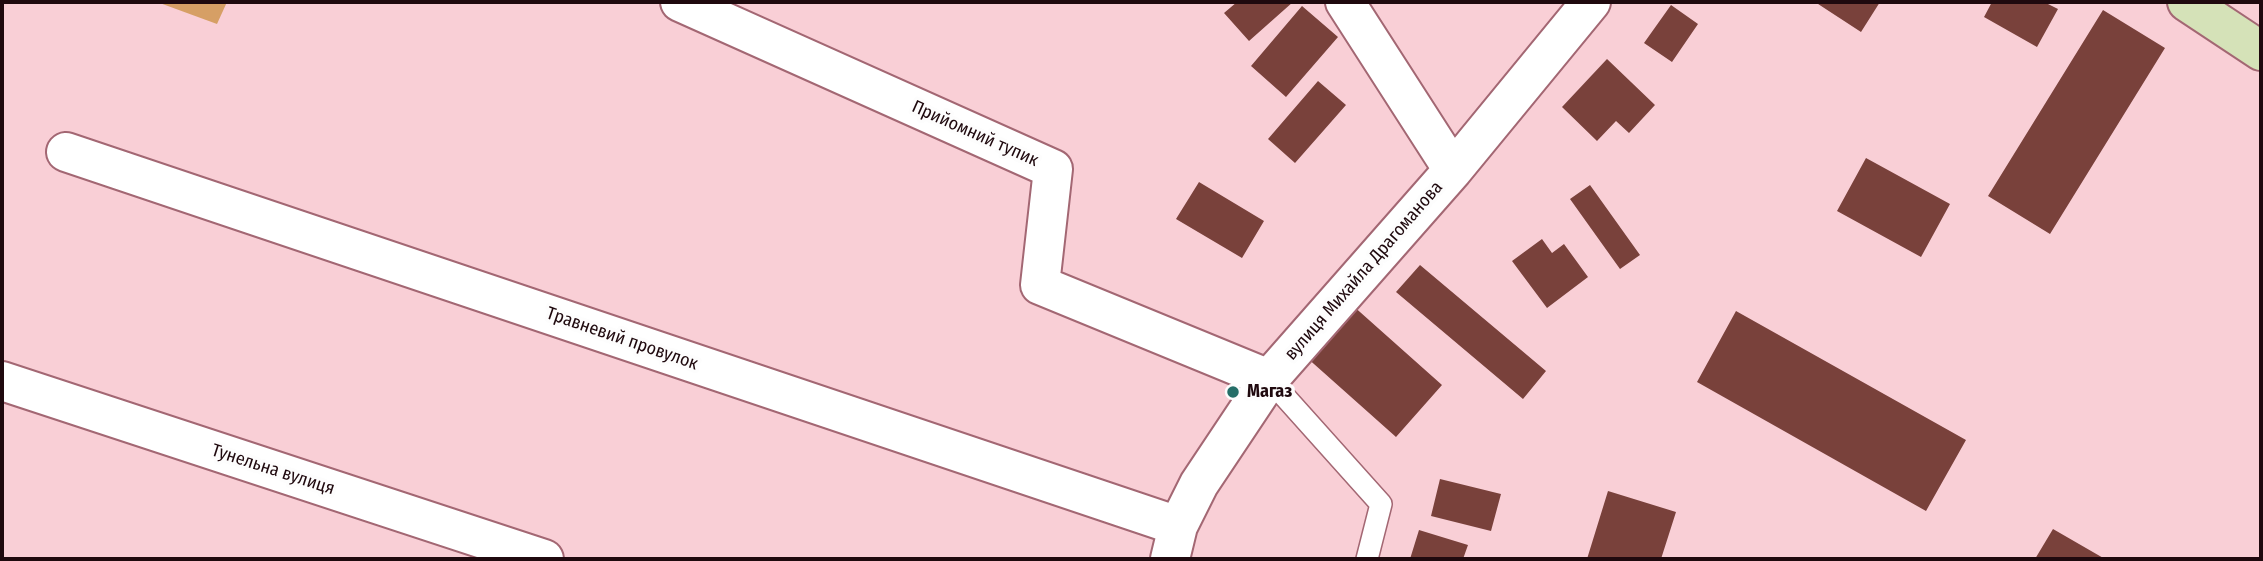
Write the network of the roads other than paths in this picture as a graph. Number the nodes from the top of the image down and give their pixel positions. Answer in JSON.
{"nodes":[{"id":1,"x":680,"y":2,"type":"edge"},
{"id":2,"x":1345,"y":2,"type":"edge"},
{"id":3,"x":1591,"y":2,"type":"edge"},
{"id":4,"x":2187,"y":2,"type":"edge"},
{"id":5,"x":2261,"y":51,"type":"edge"},
{"id":6,"x":66,"y":152,"type":"dead end"},
{"id":7,"x":1453,"y":170,"type":"junction"},
{"id":8,"x":1269,"y":379,"type":"junction"},
{"id":9,"x":2,"y":382,"type":"edge"},
{"id":10,"x":1174,"y":543,"type":"edge"},
{"id":11,"x":544,"y":559,"type":"edge"},
{"id":12,"x":1367,"y":559,"type":"edge"}],
"edges":[{"from":1,"to":8,"type":"street","name":"Прийомний тупик"},
{"from":2,"to":7,"type":"street"},
{"from":3,"to":7,"type":"street","name":"вулиця Михайла Драгоманова"},
{"from":4,"to":5,"type":"main road"},
{"from":6,"to":10,"type":"street","name":"Травневий провулок"},
{"from":7,"to":8,"type":"street","name":"вулиця Михайла Драгоманова"},
{"from":8,"to":10,"type":"street","name":"вулиця Михайла Драгоманова"},
{"from":8,"to":12,"type":"lane"},
{"from":9,"to":11,"type":"street","name":"Тунельна вулиця"}]}
